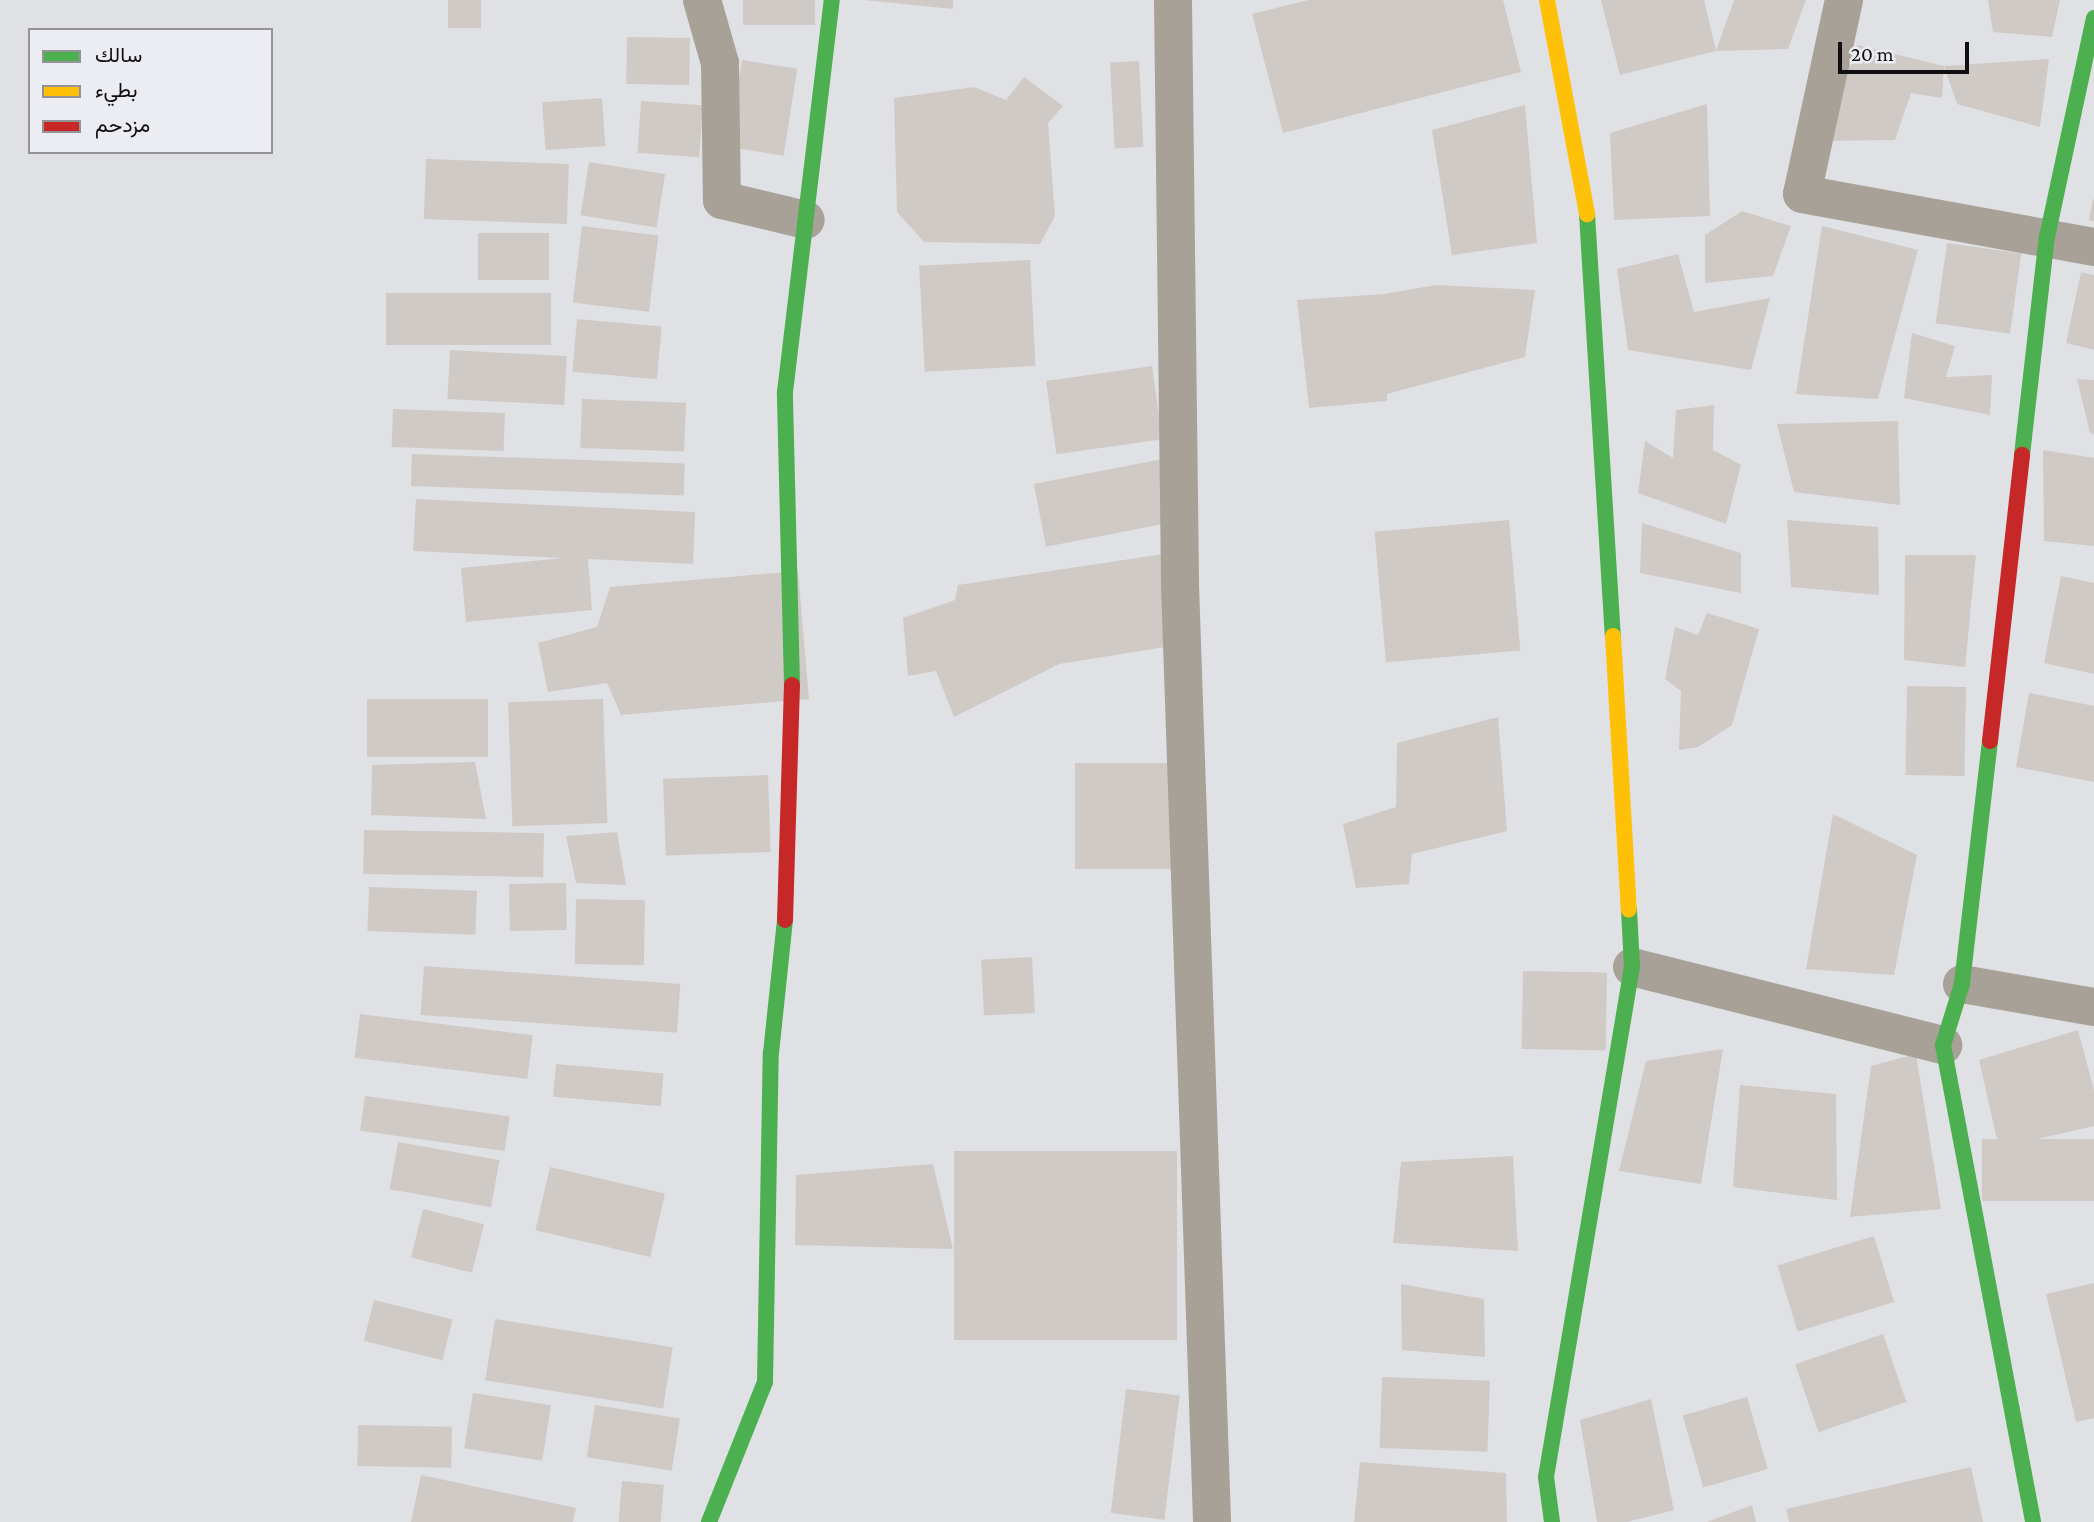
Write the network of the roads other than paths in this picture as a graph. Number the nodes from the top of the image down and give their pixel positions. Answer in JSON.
{"nodes":[{"id":1,"x":702,"y":0,"type":"edge"},
{"id":2,"x":832,"y":0,"type":"edge"},
{"id":3,"x":1173,"y":0,"type":"edge"},
{"id":4,"x":1547,"y":0,"type":"edge"},
{"id":5,"x":1844,"y":0,"type":"edge"},
{"id":6,"x":2094,"y":18,"type":"edge"},
{"id":7,"x":807,"y":220,"type":"junction"},
{"id":8,"x":2047,"y":237,"type":"junction"},
{"id":9,"x":2094,"y":247,"type":"edge"},
{"id":10,"x":1632,"y":967,"type":"junction"},
{"id":11,"x":1962,"y":984,"type":"junction"},
{"id":12,"x":2094,"y":1007,"type":"edge"},
{"id":13,"x":1943,"y":1045,"type":"junction"},
{"id":14,"x":709,"y":1522,"type":"edge"},
{"id":15,"x":1212,"y":1522,"type":"edge"},
{"id":16,"x":1552,"y":1522,"type":"edge"},
{"id":17,"x":2033,"y":1522,"type":"edge"}],
"edges":[{"from":1,"to":7,"type":"street"},
{"from":2,"to":7,"type":"street"},
{"from":3,"to":15,"type":"street"},
{"from":4,"to":10,"type":"street"},
{"from":5,"to":8,"type":"street"},
{"from":6,"to":8,"type":"street"},
{"from":7,"to":14,"type":"street"},
{"from":8,"to":9,"type":"street"},
{"from":8,"to":11,"type":"street"},
{"from":10,"to":13,"type":"street"},
{"from":10,"to":16,"type":"street"},
{"from":11,"to":12,"type":"street"},
{"from":11,"to":13,"type":"street"},
{"from":13,"to":17,"type":"street"}]}
